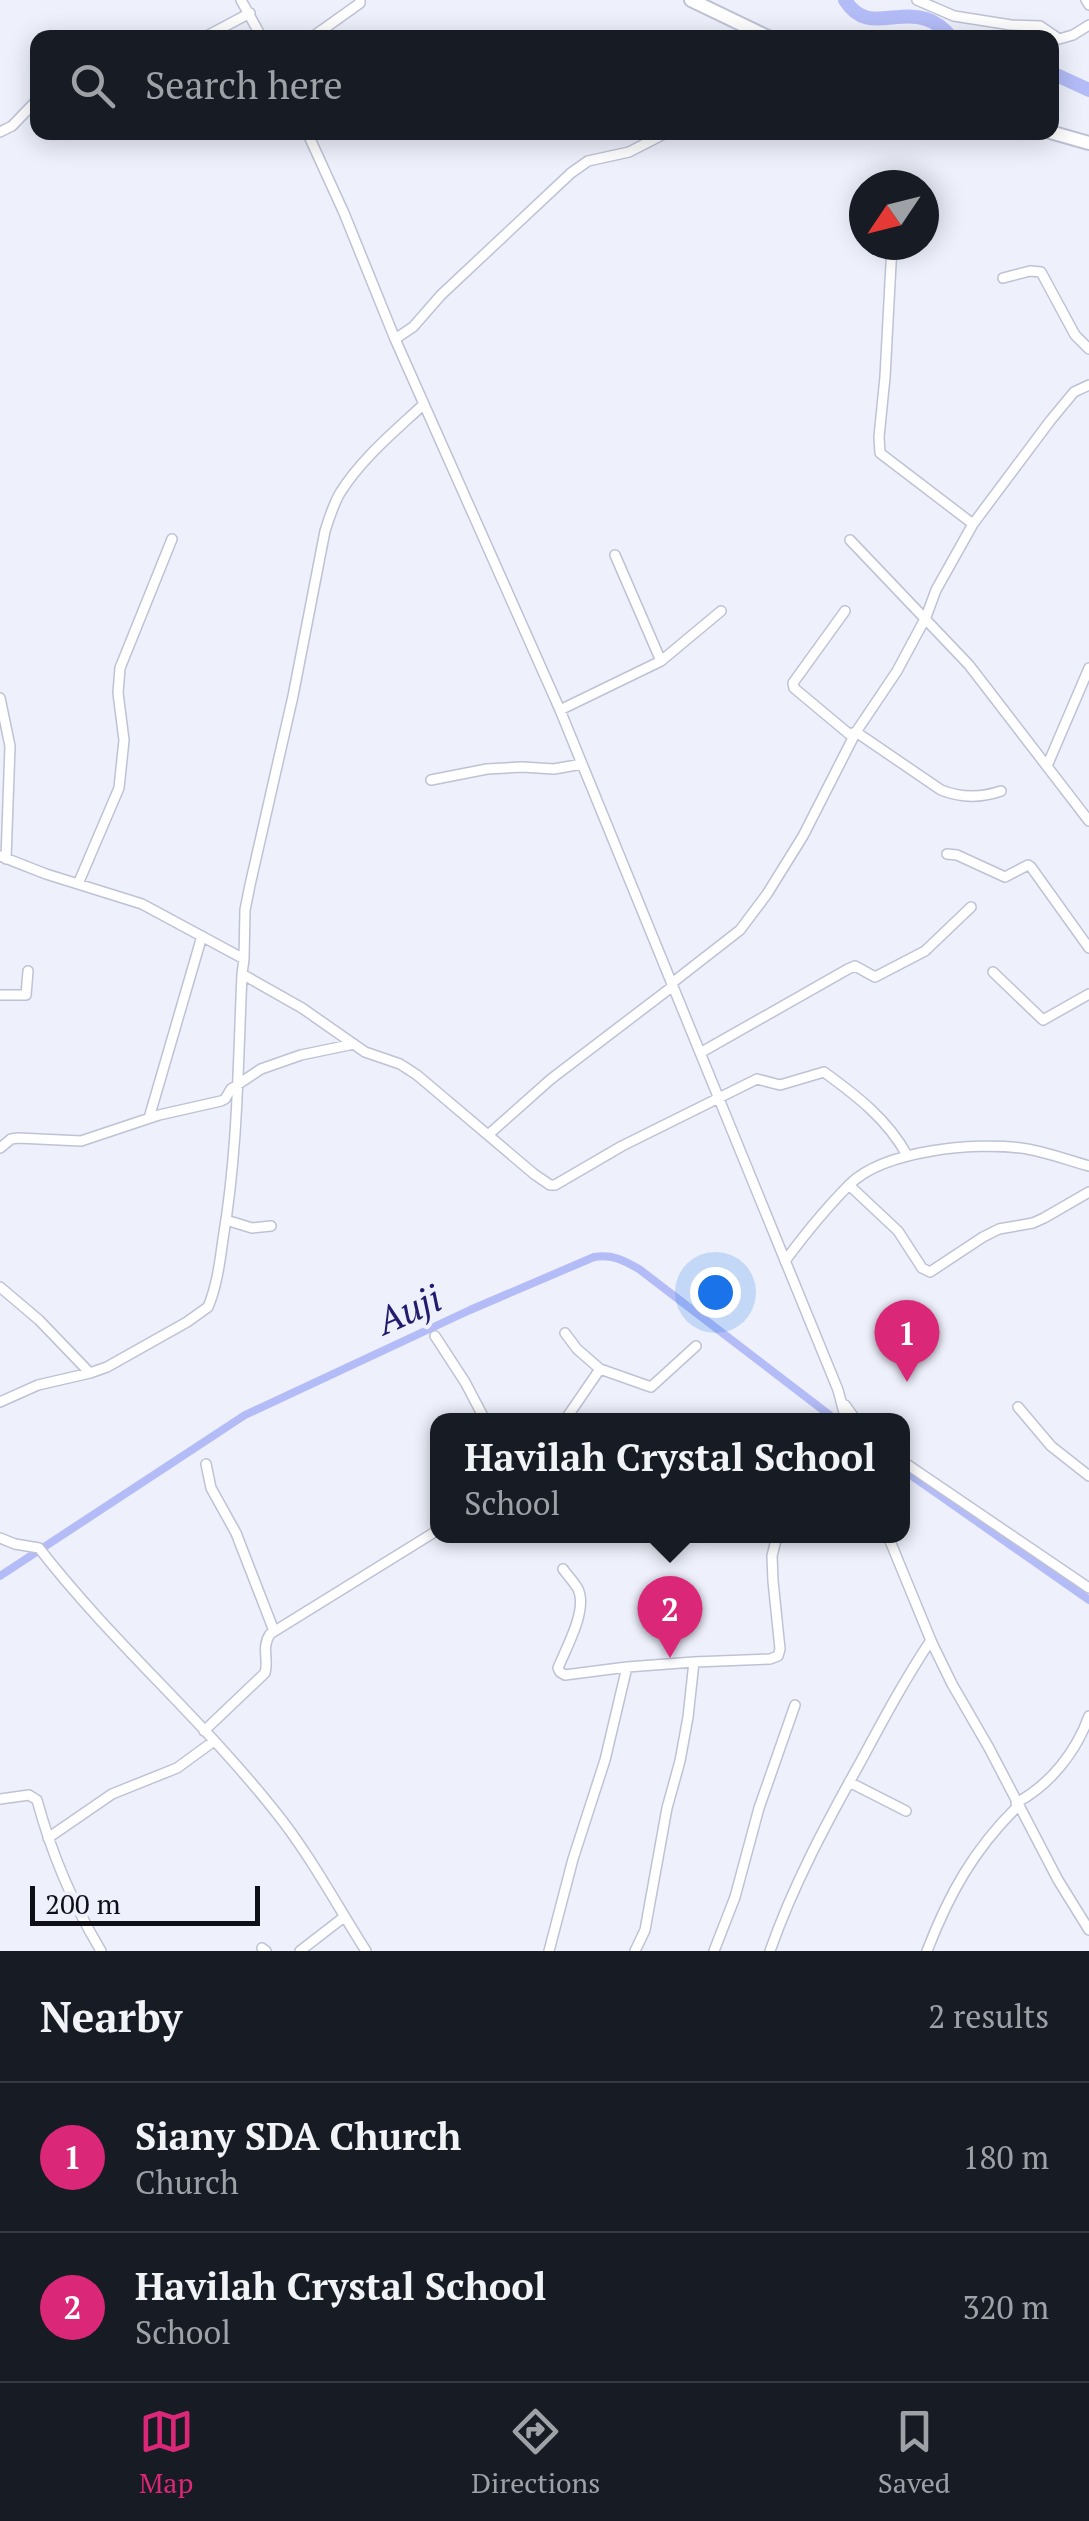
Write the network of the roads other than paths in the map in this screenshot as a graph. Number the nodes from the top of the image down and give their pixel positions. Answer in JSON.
{"nodes":[{"id":1,"x":240,"y":0,"type":"edge"},
{"id":2,"x":360,"y":0,"type":"edge"},
{"id":3,"x":691,"y":0,"type":"edge"},
{"id":4,"x":917,"y":0,"type":"edge"},
{"id":5,"x":250,"y":13,"type":"junction"},
{"id":6,"x":1089,"y":25,"type":"edge"},
{"id":7,"x":218,"y":30,"type":"edge"},
{"id":8,"x":258,"y":30,"type":"edge"},
{"id":9,"x":323,"y":30,"type":"edge"},
{"id":10,"x":753,"y":30,"type":"edge"},
{"id":11,"x":1045,"y":30,"type":"edge"},
{"id":12,"x":1059,"y":40,"type":"edge"},
{"id":13,"x":30,"y":108,"type":"edge"},
{"id":14,"x":0,"y":132,"type":"edge"},
{"id":15,"x":1059,"y":135,"type":"edge"},
{"id":16,"x":311,"y":140,"type":"edge"},
{"id":17,"x":652,"y":140,"type":"edge"},
{"id":18,"x":1089,"y":143,"type":"edge"},
{"id":19,"x":891,"y":260,"type":"edge"},
{"id":20,"x":1003,"y":278,"type":"dead end"},
{"id":21,"x":396,"y":340,"type":"junction"},
{"id":22,"x":1089,"y":350,"type":"edge"},
{"id":23,"x":1089,"y":385,"type":"edge"},
{"id":24,"x":424,"y":404,"type":"junction"},
{"id":25,"x":972,"y":524,"type":"junction"},
{"id":26,"x":172,"y":539,"type":"dead end"},
{"id":27,"x":850,"y":540,"type":"dead end"},
{"id":28,"x":615,"y":555,"type":"dead end"},
{"id":29,"x":721,"y":611,"type":"dead end"},
{"id":30,"x":845,"y":611,"type":"dead end"},
{"id":31,"x":926,"y":617,"type":"junction"},
{"id":32,"x":661,"y":661,"type":"junction"},
{"id":33,"x":1089,"y":668,"type":"edge"},
{"id":34,"x":0,"y":698,"type":"edge"},
{"id":35,"x":560,"y":710,"type":"junction"},
{"id":36,"x":856,"y":732,"type":"junction"},
{"id":37,"x":582,"y":764,"type":"junction"},
{"id":38,"x":1047,"y":766,"type":"junction"},
{"id":39,"x":431,"y":780,"type":"dead end"},
{"id":40,"x":1001,"y":791,"type":"dead end"},
{"id":41,"x":1089,"y":820,"type":"edge"},
{"id":42,"x":946,"y":854,"type":"dead end"},
{"id":43,"x":3,"y":858,"type":"edge"},
{"id":44,"x":78,"y":884,"type":"junction"},
{"id":45,"x":972,"y":907,"type":"dead end"},
{"id":46,"x":202,"y":936,"type":"junction"},
{"id":47,"x":1089,"y":948,"type":"edge"},
{"id":48,"x":244,"y":959,"type":"junction"},
{"id":49,"x":28,"y":971,"type":"dead end"},
{"id":50,"x":993,"y":972,"type":"dead end"},
{"id":51,"x":242,"y":974,"type":"junction"},
{"id":52,"x":672,"y":984,"type":"junction"},
{"id":53,"x":1089,"y":994,"type":"edge"},
{"id":54,"x":0,"y":996,"type":"edge"},
{"id":55,"x":354,"y":1044,"type":"junction"},
{"id":56,"x":700,"y":1053,"type":"junction"},
{"id":57,"x":239,"y":1083,"type":"junction"},
{"id":58,"x":718,"y":1098,"type":"junction"},
{"id":59,"x":149,"y":1118,"type":"junction"},
{"id":60,"x":488,"y":1135,"type":"junction"},
{"id":61,"x":0,"y":1148,"type":"edge"},
{"id":62,"x":906,"y":1155,"type":"junction"},
{"id":63,"x":1089,"y":1166,"type":"edge"},
{"id":64,"x":849,"y":1184,"type":"junction"},
{"id":65,"x":1089,"y":1192,"type":"edge"},
{"id":66,"x":226,"y":1220,"type":"junction"},
{"id":67,"x":270,"y":1226,"type":"dead end"},
{"id":68,"x":785,"y":1260,"type":"junction"},
{"id":69,"x":0,"y":1286,"type":"edge"},
{"id":70,"x":565,"y":1334,"type":"dead end"},
{"id":71,"x":435,"y":1336,"type":"dead end"},
{"id":72,"x":696,"y":1346,"type":"dead end"},
{"id":73,"x":600,"y":1370,"type":"junction"},
{"id":74,"x":90,"y":1374,"type":"junction"},
{"id":75,"x":0,"y":1402,"type":"edge"},
{"id":76,"x":1018,"y":1407,"type":"dead end"},
{"id":77,"x":481,"y":1413,"type":"edge"},
{"id":78,"x":570,"y":1413,"type":"edge"},
{"id":79,"x":846,"y":1413,"type":"edge"},
{"id":80,"x":206,"y":1464,"type":"dead end"},
{"id":81,"x":910,"y":1466,"type":"edge"},
{"id":82,"x":1089,"y":1476,"type":"edge"},
{"id":83,"x":430,"y":1535,"type":"edge"},
{"id":84,"x":0,"y":1538,"type":"edge"},
{"id":85,"x":776,"y":1543,"type":"edge"},
{"id":86,"x":891,"y":1543,"type":"edge"},
{"id":87,"x":564,"y":1569,"type":"dead end"},
{"id":88,"x":1088,"y":1585,"type":"edge"},
{"id":89,"x":274,"y":1631,"type":"junction"},
{"id":90,"x":931,"y":1640,"type":"junction"},
{"id":91,"x":694,"y":1662,"type":"junction"},
{"id":92,"x":627,"y":1668,"type":"junction"},
{"id":93,"x":795,"y":1704,"type":"dead end"},
{"id":94,"x":1089,"y":1716,"type":"edge"},
{"id":95,"x":204,"y":1730,"type":"junction"},
{"id":96,"x":214,"y":1742,"type":"junction"},
{"id":97,"x":849,"y":1782,"type":"junction"},
{"id":98,"x":0,"y":1799,"type":"edge"},
{"id":99,"x":1017,"y":1804,"type":"junction"},
{"id":100,"x":906,"y":1810,"type":"dead end"},
{"id":101,"x":48,"y":1838,"type":"junction"},
{"id":102,"x":344,"y":1917,"type":"junction"},
{"id":103,"x":1089,"y":1930,"type":"edge"},
{"id":104,"x":101,"y":1951,"type":"edge"},
{"id":105,"x":300,"y":1951,"type":"edge"},
{"id":106,"x":366,"y":1951,"type":"edge"},
{"id":107,"x":549,"y":1951,"type":"edge"},
{"id":108,"x":635,"y":1951,"type":"edge"},
{"id":109,"x":714,"y":1951,"type":"edge"},
{"id":110,"x":770,"y":1951,"type":"edge"},
{"id":111,"x":927,"y":1951,"type":"edge"}],
"edges":[{"from":1,"to":5,"type":"street"},
{"from":2,"to":9,"type":"street"},
{"from":3,"to":10,"type":"main road"},
{"from":4,"to":11,"type":"street"},
{"from":5,"to":7,"type":"street"},
{"from":5,"to":8,"type":"street"},
{"from":6,"to":12,"type":"street"},
{"from":13,"to":14,"type":"street"},
{"from":15,"to":18,"type":"main road"},
{"from":16,"to":21,"type":"street"},
{"from":17,"to":21,"type":"street"},
{"from":19,"to":25,"type":"street"},
{"from":20,"to":22,"type":"street"},
{"from":21,"to":24,"type":"street"},
{"from":23,"to":25,"type":"street"},
{"from":24,"to":35,"type":"street"},
{"from":24,"to":48,"type":"street"},
{"from":25,"to":31,"type":"street"},
{"from":26,"to":44,"type":"street"},
{"from":27,"to":31,"type":"street"},
{"from":28,"to":32,"type":"street"},
{"from":29,"to":32,"type":"street"},
{"from":30,"to":36,"type":"street"},
{"from":31,"to":36,"type":"street"},
{"from":31,"to":38,"type":"street"},
{"from":32,"to":35,"type":"street"},
{"from":33,"to":38,"type":"street"},
{"from":34,"to":43,"type":"street"},
{"from":35,"to":37,"type":"street"},
{"from":36,"to":40,"type":"street"},
{"from":36,"to":52,"type":"street"},
{"from":37,"to":39,"type":"street"},
{"from":37,"to":52,"type":"street"},
{"from":38,"to":41,"type":"street"},
{"from":42,"to":47,"type":"street"},
{"from":43,"to":44,"type":"street"},
{"from":44,"to":46,"type":"street"},
{"from":45,"to":56,"type":"street"},
{"from":46,"to":48,"type":"street"},
{"from":46,"to":59,"type":"street"},
{"from":48,"to":51,"type":"street"},
{"from":49,"to":54,"type":"street"},
{"from":50,"to":53,"type":"street"},
{"from":51,"to":55,"type":"street"},
{"from":51,"to":57,"type":"street"},
{"from":52,"to":56,"type":"street"},
{"from":52,"to":60,"type":"street"},
{"from":55,"to":57,"type":"street"},
{"from":55,"to":60,"type":"street"},
{"from":56,"to":58,"type":"street"},
{"from":57,"to":59,"type":"street"},
{"from":57,"to":66,"type":"street"},
{"from":58,"to":60,"type":"street"},
{"from":58,"to":62,"type":"street"},
{"from":58,"to":68,"type":"street"},
{"from":59,"to":61,"type":"street"},
{"from":62,"to":63,"type":"street"},
{"from":62,"to":64,"type":"street"},
{"from":64,"to":65,"type":"street"},
{"from":64,"to":68,"type":"street"},
{"from":66,"to":67,"type":"street"},
{"from":66,"to":74,"type":"street"},
{"from":68,"to":79,"type":"street"},
{"from":69,"to":74,"type":"street"},
{"from":70,"to":73,"type":"street"},
{"from":71,"to":77,"type":"street"},
{"from":72,"to":73,"type":"street"},
{"from":73,"to":78,"type":"street"},
{"from":74,"to":75,"type":"street"},
{"from":76,"to":82,"type":"street"},
{"from":80,"to":89,"type":"street"},
{"from":81,"to":88,"type":"street"},
{"from":83,"to":89,"type":"street"},
{"from":84,"to":95,"type":"street"},
{"from":85,"to":91,"type":"street"},
{"from":86,"to":90,"type":"street"},
{"from":87,"to":92,"type":"street"},
{"from":89,"to":95,"type":"street"},
{"from":90,"to":97,"type":"street"},
{"from":90,"to":99,"type":"street"},
{"from":91,"to":92,"type":"street"},
{"from":91,"to":108,"type":"street"},
{"from":92,"to":107,"type":"street"},
{"from":93,"to":109,"type":"street"},
{"from":94,"to":99,"type":"street"},
{"from":95,"to":96,"type":"street"},
{"from":96,"to":101,"type":"street"},
{"from":96,"to":102,"type":"street"},
{"from":97,"to":100,"type":"street"},
{"from":97,"to":110,"type":"street"},
{"from":98,"to":101,"type":"street"},
{"from":99,"to":103,"type":"street"},
{"from":99,"to":111,"type":"street"},
{"from":101,"to":104,"type":"street"},
{"from":102,"to":105,"type":"street"},
{"from":102,"to":106,"type":"street"}]}
